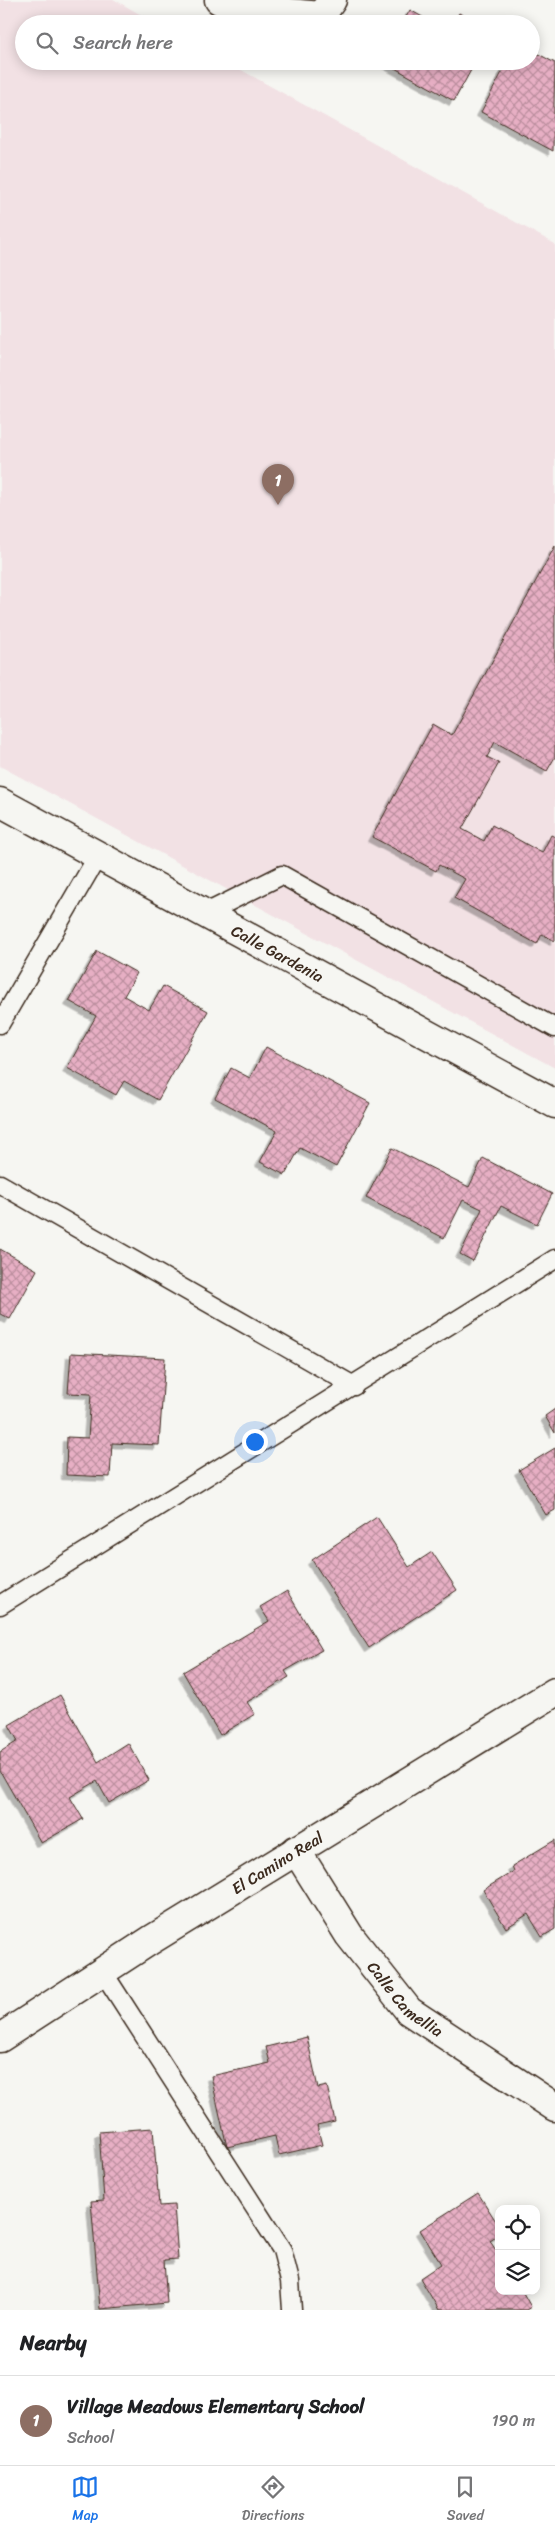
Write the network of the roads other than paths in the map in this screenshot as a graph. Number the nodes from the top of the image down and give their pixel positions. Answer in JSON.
{"nodes":[{"id":1,"x":219,"y":0,"type":"edge"},
{"id":2,"x":332,"y":0,"type":"edge"},
{"id":3,"x":309,"y":15,"type":"edge"},
{"id":4,"x":321,"y":15,"type":"edge"},
{"id":5,"x":0,"y":802,"type":"edge"},
{"id":6,"x":98,"y":854,"type":"junction"},
{"id":7,"x":206,"y":913,"type":"junction"},
{"id":8,"x":0,"y":1024,"type":"edge"},
{"id":9,"x":555,"y":1028,"type":"edge"},
{"id":10,"x":555,"y":1104,"type":"edge"},
{"id":11,"x":0,"y":1184,"type":"edge"},
{"id":12,"x":555,"y":1259,"type":"edge"},
{"id":13,"x":354,"y":1386,"type":"junction"},
{"id":14,"x":0,"y":1605,"type":"edge"},
{"id":15,"x":555,"y":1692,"type":"edge"},
{"id":16,"x":296,"y":1850,"type":"junction"},
{"id":17,"x":103,"y":1972,"type":"junction"},
{"id":18,"x":0,"y":2038,"type":"edge"},
{"id":19,"x":555,"y":2106,"type":"edge"},
{"id":20,"x":292,"y":2310,"type":"edge"}],
"edges":[{"from":1,"to":3,"type":"street"},
{"from":2,"to":4,"type":"street"},
{"from":5,"to":6,"type":"street","name":"Calle Gardenia"},
{"from":6,"to":7,"type":"street","name":"Calle Gardenia"},
{"from":6,"to":8,"type":"lane"},
{"from":7,"to":9,"type":"lane"},
{"from":7,"to":10,"type":"street","name":"Calle Gardenia"},
{"from":11,"to":13,"type":"lane"},
{"from":12,"to":13,"type":"lane"},
{"from":13,"to":14,"type":"lane"},
{"from":15,"to":16,"type":"street","name":"El Camino Real"},
{"from":16,"to":17,"type":"street","name":"El Camino Real"},
{"from":16,"to":19,"type":"street","name":"Calle Camellia"},
{"from":17,"to":18,"type":"street","name":"El Camino Real"},
{"from":17,"to":20,"type":"lane"}]}
